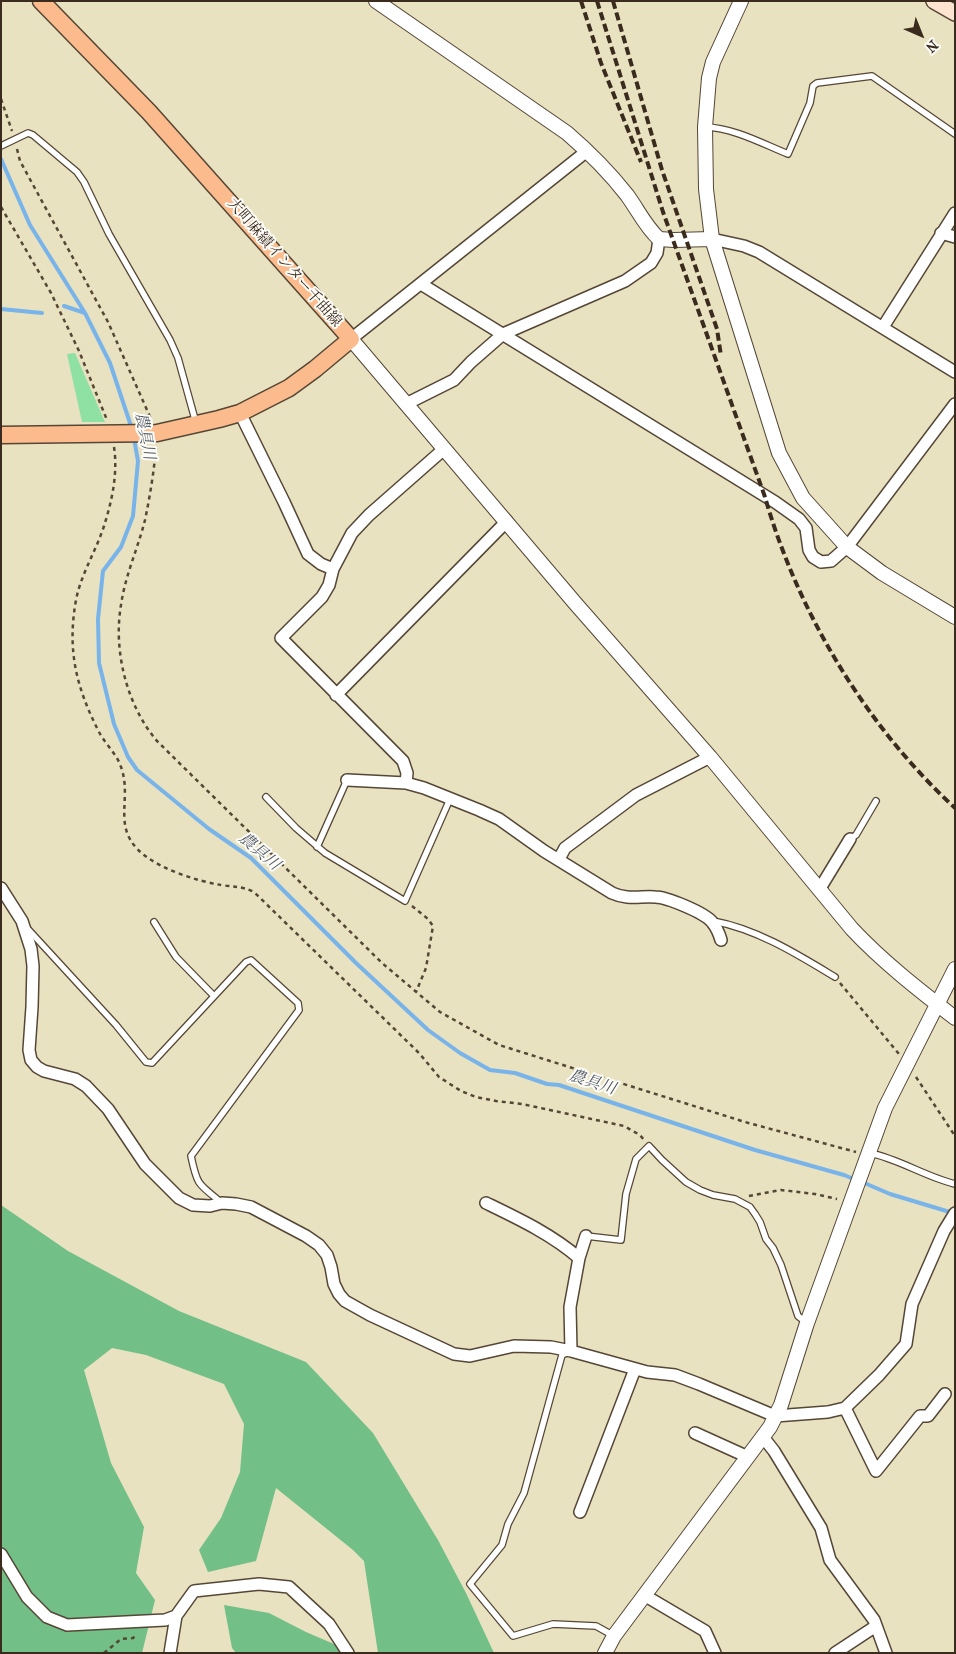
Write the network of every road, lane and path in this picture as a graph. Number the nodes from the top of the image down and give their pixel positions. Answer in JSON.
{"nodes":[{"id":1,"x":41,"y":1,"type":"edge"},
{"id":2,"x":376,"y":1,"type":"edge"},
{"id":3,"x":741,"y":1,"type":"edge"},
{"id":4,"x":934,"y":1,"type":"edge"},
{"id":5,"x":955,"y":13,"type":"edge"},
{"id":6,"x":1,"y":99,"type":"edge"},
{"id":7,"x":705,"y":127,"type":"junction"},
{"id":8,"x":955,"y":134,"type":"edge"},
{"id":9,"x":12,"y":140,"type":"junction"},
{"id":10,"x":1,"y":146,"type":"edge"},
{"id":11,"x":587,"y":151,"type":"junction"},
{"id":12,"x":1,"y":207,"type":"edge"},
{"id":13,"x":955,"y":213,"type":"edge"},
{"id":14,"x":941,"y":233,"type":"junction"},
{"id":15,"x":955,"y":237,"type":"edge"},
{"id":16,"x":712,"y":238,"type":"junction"},
{"id":17,"x":659,"y":239,"type":"junction"},
{"id":18,"x":421,"y":284,"type":"junction"},
{"id":19,"x":884,"y":327,"type":"junction"},
{"id":20,"x":503,"y":334,"type":"junction"},
{"id":21,"x":351,"y":339,"type":"junction"},
{"id":22,"x":955,"y":372,"type":"edge"},
{"id":23,"x":406,"y":404,"type":"junction"},
{"id":24,"x":955,"y":404,"type":"edge"},
{"id":25,"x":240,"y":413,"type":"junction"},
{"id":26,"x":197,"y":425,"type":"junction"},
{"id":27,"x":152,"y":428,"type":"junction"},
{"id":28,"x":114,"y":434,"type":"junction"},
{"id":29,"x":1,"y":435,"type":"edge"},
{"id":30,"x":444,"y":449,"type":"junction"},
{"id":31,"x":156,"y":450,"type":"dead end"},
{"id":32,"x":507,"y":521,"type":"junction"},
{"id":33,"x":847,"y":547,"type":"junction"},
{"id":34,"x":333,"y":569,"type":"junction"},
{"id":35,"x":955,"y":617,"type":"edge"},
{"id":36,"x":336,"y":695,"type":"junction"},
{"id":37,"x":710,"y":757,"type":"junction"},
{"id":38,"x":347,"y":780,"type":"joint"},
{"id":39,"x":406,"y":783,"type":"junction"},
{"id":40,"x":266,"y":797,"type":"dead end"},
{"id":41,"x":450,"y":799,"type":"junction"},
{"id":42,"x":876,"y":801,"type":"dead end"},
{"id":43,"x":850,"y":839,"type":"joint"},
{"id":44,"x":317,"y":847,"type":"junction"},
{"id":45,"x":559,"y":859,"type":"junction"},
{"id":46,"x":1,"y":888,"type":"edge"},
{"id":47,"x":819,"y":890,"type":"junction"},
{"id":48,"x":405,"y":901,"type":"junction"},
{"id":49,"x":711,"y":920,"type":"junction"},
{"id":50,"x":22,"y":921,"type":"junction"},
{"id":51,"x":154,"y":922,"type":"dead end"},
{"id":52,"x":721,"y":940,"type":"dead end"},
{"id":53,"x":955,"y":969,"type":"edge"},
{"id":54,"x":835,"y":977,"type":"dead end"},
{"id":55,"x":416,"y":992,"type":"junction"},
{"id":56,"x":214,"y":996,"type":"junction"},
{"id":57,"x":936,"y":1004,"type":"junction"},
{"id":58,"x":955,"y":1018,"type":"edge"},
{"id":59,"x":649,"y":1146,"type":"junction"},
{"id":60,"x":867,"y":1156,"type":"junction"},
{"id":61,"x":955,"y":1184,"type":"edge"},
{"id":62,"x":735,"y":1199,"type":"junction"},
{"id":63,"x":852,"y":1200,"type":"junction"},
{"id":64,"x":222,"y":1203,"type":"junction"},
{"id":65,"x":486,"y":1203,"type":"dead end"},
{"id":66,"x":955,"y":1213,"type":"edge"},
{"id":67,"x":948,"y":1231,"type":"edge"},
{"id":68,"x":586,"y":1236,"type":"joint"},
{"id":69,"x":579,"y":1258,"type":"junction"},
{"id":70,"x":807,"y":1323,"type":"junction"},
{"id":71,"x":571,"y":1351,"type":"junction"},
{"id":72,"x":635,"y":1369,"type":"junction"},
{"id":73,"x":945,"y":1394,"type":"dead end"},
{"id":74,"x":846,"y":1408,"type":"junction"},
{"id":75,"x":775,"y":1416,"type":"junction"},
{"id":76,"x":695,"y":1433,"type":"dead end"},
{"id":77,"x":763,"y":1437,"type":"junction"},
{"id":78,"x":748,"y":1456,"type":"junction"},
{"id":79,"x":580,"y":1512,"type":"dead end"},
{"id":80,"x":1,"y":1554,"type":"edge"},
{"id":81,"x":644,"y":1596,"type":"junction"},
{"id":82,"x":176,"y":1616,"type":"junction"},
{"id":83,"x":148,"y":1622,"type":"junction"},
{"id":84,"x":876,"y":1626,"type":"junction"},
{"id":85,"x":614,"y":1636,"type":"junction"},
{"id":86,"x":104,"y":1653,"type":"edge"},
{"id":87,"x":170,"y":1653,"type":"edge"},
{"id":88,"x":348,"y":1653,"type":"edge"},
{"id":89,"x":605,"y":1653,"type":"edge"},
{"id":90,"x":715,"y":1653,"type":"edge"},
{"id":91,"x":835,"y":1653,"type":"edge"},
{"id":92,"x":886,"y":1653,"type":"edge"}],
"edges":[{"from":1,"to":21,"type":"main road","name":"大町麻績インター千曲線"},
{"from":2,"to":11,"type":"street"},
{"from":3,"to":7,"type":"street"},
{"from":4,"to":5,"type":"main road"},
{"from":6,"to":9,"type":"path"},
{"from":7,"to":8,"type":"lane"},
{"from":7,"to":16,"type":"street"},
{"from":9,"to":10,"type":"lane"},
{"from":9,"to":26,"type":"lane"},
{"from":9,"to":27,"type":"path"},
{"from":11,"to":17,"type":"street"},
{"from":11,"to":18,"type":"street"},
{"from":12,"to":28,"type":"path"},
{"from":13,"to":14,"type":"street"},
{"from":14,"to":15,"type":"street"},
{"from":14,"to":19,"type":"street"},
{"from":16,"to":17,"type":"street"},
{"from":16,"to":19,"type":"street"},
{"from":16,"to":33,"type":"street"},
{"from":17,"to":20,"type":"street"},
{"from":18,"to":20,"type":"street"},
{"from":18,"to":21,"type":"street"},
{"from":19,"to":22,"type":"street"},
{"from":20,"to":23,"type":"street"},
{"from":20,"to":33,"type":"street"},
{"from":21,"to":23,"type":"street"},
{"from":21,"to":25,"type":"main road","name":"大町麻績インター千曲線"},
{"from":23,"to":30,"type":"street"},
{"from":24,"to":33,"type":"street"},
{"from":25,"to":26,"type":"main road","name":"大町麻績インター千曲線"},
{"from":25,"to":34,"type":"street"},
{"from":26,"to":27,"type":"main road","name":"大町麻績インター千曲線"},
{"from":27,"to":28,"type":"main road","name":"大町麻績インター千曲線"},
{"from":28,"to":29,"type":"main road","name":"大町麻績インター千曲線"},
{"from":28,"to":59,"type":"path"},
{"from":30,"to":32,"type":"street"},
{"from":30,"to":34,"type":"street"},
{"from":31,"to":55,"type":"path"},
{"from":32,"to":36,"type":"street"},
{"from":32,"to":37,"type":"street"},
{"from":33,"to":35,"type":"street"},
{"from":34,"to":36,"type":"street"},
{"from":36,"to":39,"type":"street"},
{"from":37,"to":45,"type":"street"},
{"from":37,"to":47,"type":"street"},
{"from":38,"to":39,"type":"street"},
{"from":38,"to":44,"type":"lane"},
{"from":39,"to":41,"type":"street"},
{"from":40,"to":44,"type":"lane"},
{"from":41,"to":45,"type":"street"},
{"from":41,"to":48,"type":"lane"},
{"from":42,"to":43,"type":"lane"},
{"from":43,"to":47,"type":"street"},
{"from":44,"to":48,"type":"lane"},
{"from":45,"to":49,"type":"street"},
{"from":46,"to":50,"type":"street"},
{"from":47,"to":57,"type":"street"},
{"from":48,"to":55,"type":"path"},
{"from":49,"to":52,"type":"street"},
{"from":49,"to":54,"type":"lane"},
{"from":50,"to":56,"type":"lane"},
{"from":50,"to":64,"type":"street"},
{"from":51,"to":56,"type":"lane"},
{"from":53,"to":57,"type":"street"},
{"from":55,"to":60,"type":"path"},
{"from":56,"to":64,"type":"lane"},
{"from":57,"to":58,"type":"street"},
{"from":57,"to":60,"type":"street"},
{"from":59,"to":62,"type":"lane"},
{"from":59,"to":68,"type":"lane"},
{"from":60,"to":61,"type":"lane"},
{"from":60,"to":63,"type":"street"},
{"from":62,"to":63,"type":"path"},
{"from":62,"to":70,"type":"lane"},
{"from":63,"to":70,"type":"street"},
{"from":64,"to":71,"type":"street"},
{"from":65,"to":69,"type":"street"},
{"from":66,"to":67,"type":"street"},
{"from":67,"to":74,"type":"street"},
{"from":68,"to":69,"type":"street"},
{"from":69,"to":71,"type":"street"},
{"from":70,"to":75,"type":"street"},
{"from":71,"to":72,"type":"street"},
{"from":71,"to":85,"type":"lane"},
{"from":72,"to":75,"type":"street"},
{"from":72,"to":79,"type":"street"},
{"from":73,"to":74,"type":"street"},
{"from":74,"to":75,"type":"street"},
{"from":75,"to":77,"type":"street"},
{"from":76,"to":78,"type":"street"},
{"from":77,"to":78,"type":"street"},
{"from":77,"to":84,"type":"street"},
{"from":78,"to":81,"type":"street"},
{"from":80,"to":83,"type":"street"},
{"from":81,"to":85,"type":"street"},
{"from":81,"to":90,"type":"street"},
{"from":82,"to":83,"type":"street"},
{"from":82,"to":87,"type":"street"},
{"from":82,"to":88,"type":"street"},
{"from":83,"to":86,"type":"path"},
{"from":84,"to":91,"type":"street"},
{"from":84,"to":92,"type":"street"},
{"from":85,"to":89,"type":"street"}]}
